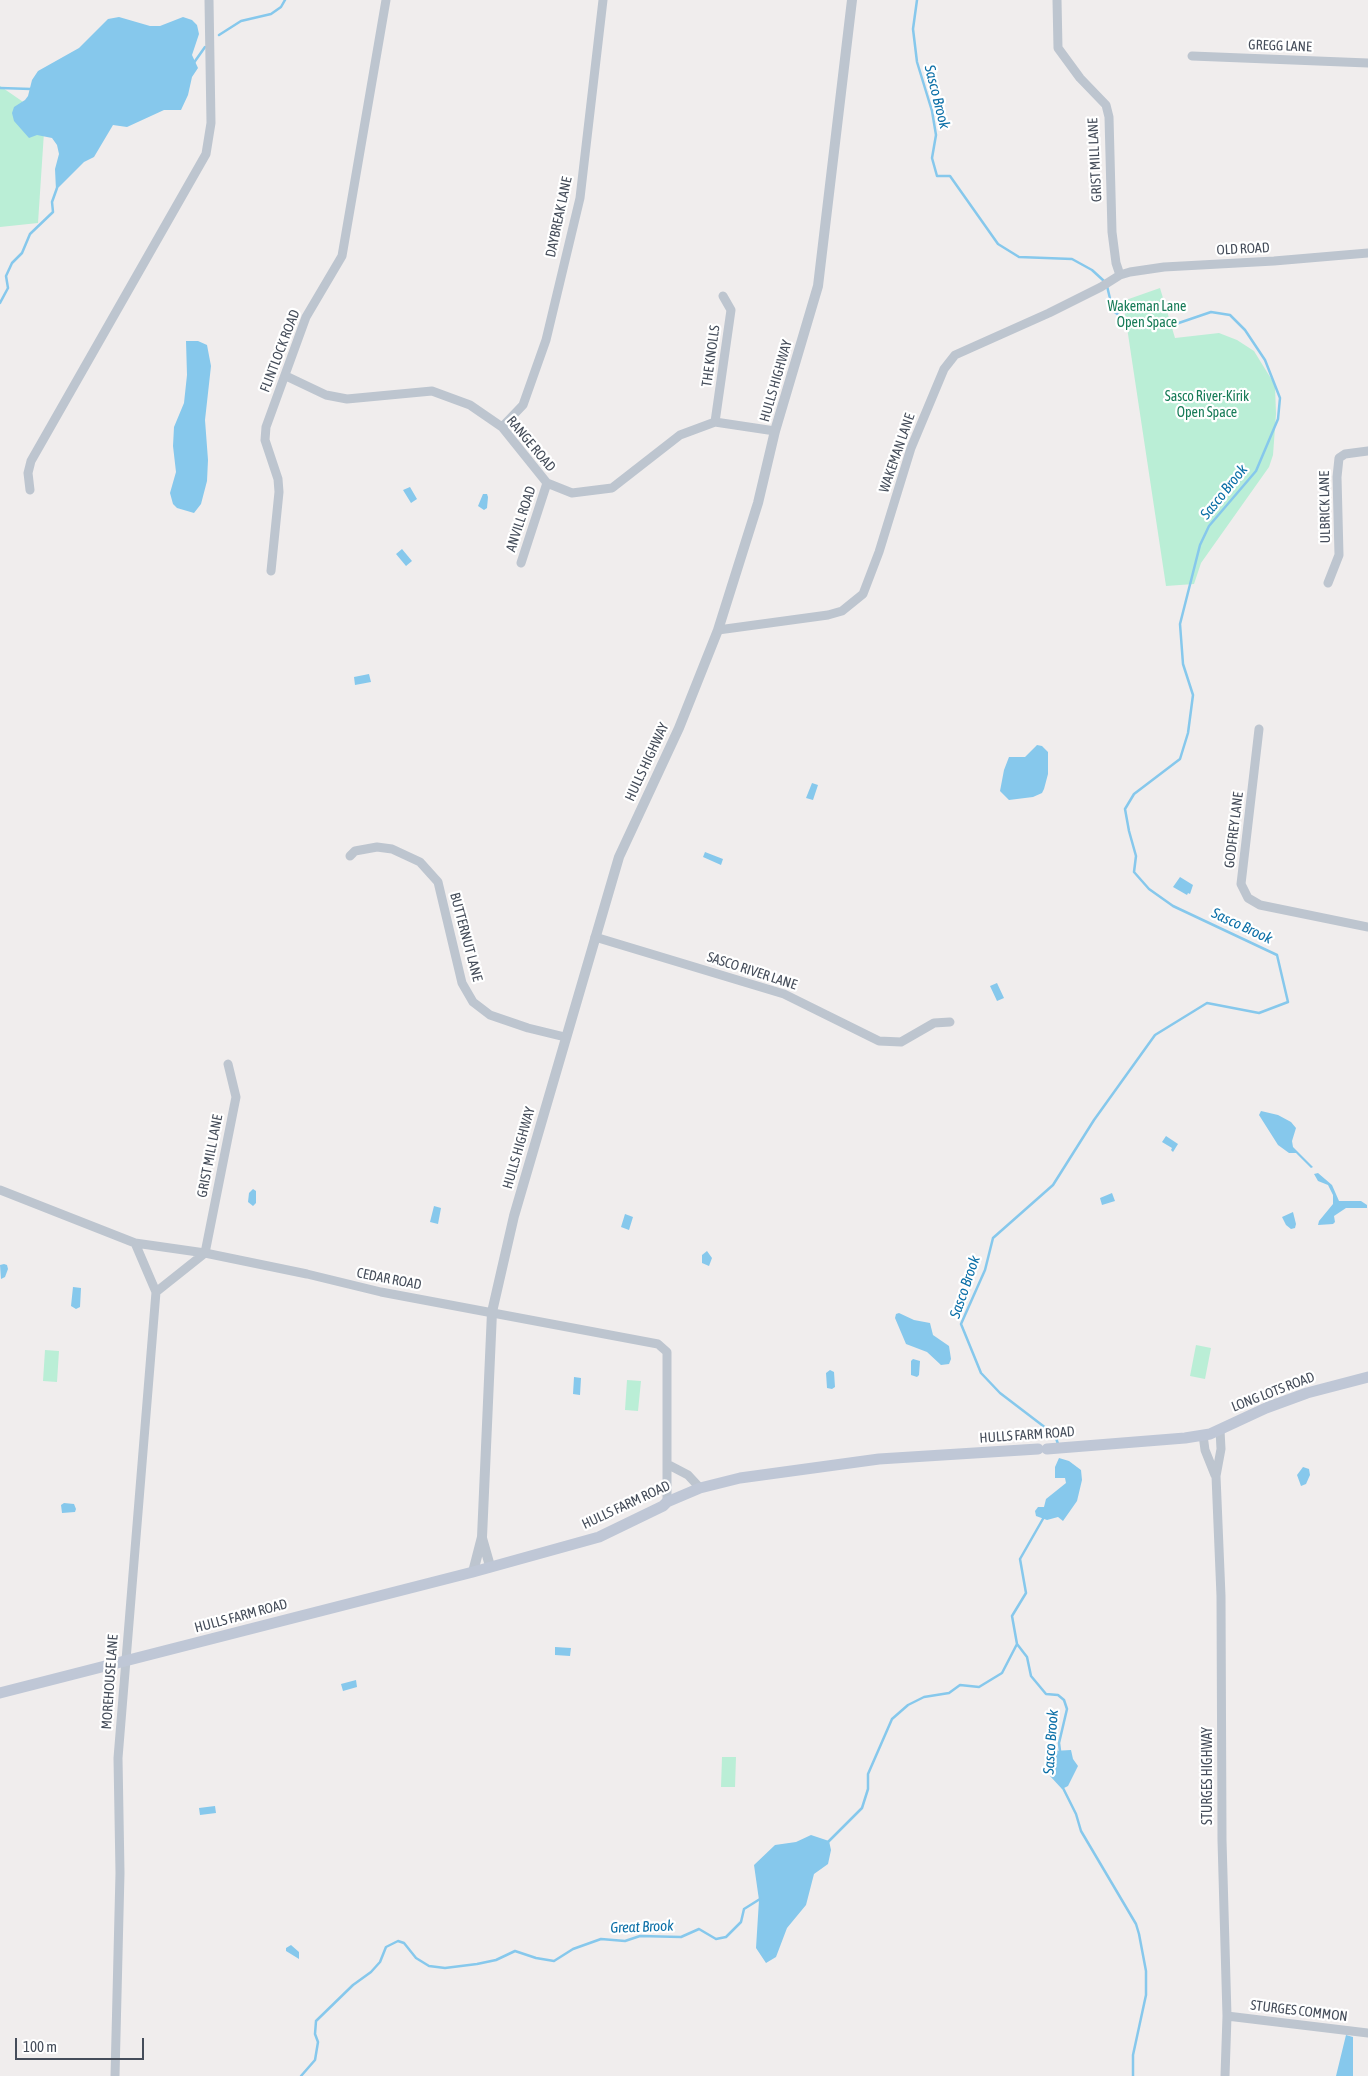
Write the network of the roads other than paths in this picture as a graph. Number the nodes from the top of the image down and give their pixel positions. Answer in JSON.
{"nodes":[{"id":1,"x":210,"y":0,"type":"edge"},
{"id":2,"x":386,"y":0,"type":"edge"},
{"id":3,"x":603,"y":0,"type":"edge"},
{"id":4,"x":852,"y":0,"type":"edge"},
{"id":5,"x":1057,"y":0,"type":"edge"},
{"id":6,"x":1192,"y":56,"type":"dead end"},
{"id":7,"x":1368,"y":62,"type":"edge"},
{"id":8,"x":1368,"y":253,"type":"edge"},
{"id":9,"x":1120,"y":275,"type":"junction"},
{"id":10,"x":723,"y":296,"type":"dead end"},
{"id":11,"x":286,"y":376,"type":"junction"},
{"id":12,"x":715,"y":422,"type":"junction"},
{"id":13,"x":502,"y":427,"type":"junction"},
{"id":14,"x":775,"y":431,"type":"junction"},
{"id":15,"x":1368,"y":451,"type":"edge"},
{"id":16,"x":547,"y":484,"type":"junction"},
{"id":17,"x":30,"y":490,"type":"dead end"},
{"id":18,"x":521,"y":564,"type":"dead end"},
{"id":19,"x":271,"y":571,"type":"dead end"},
{"id":20,"x":1328,"y":583,"type":"dead end"},
{"id":21,"x":718,"y":630,"type":"junction"},
{"id":22,"x":1259,"y":729,"type":"dead end"},
{"id":23,"x":350,"y":856,"type":"dead end"},
{"id":24,"x":1368,"y":927,"type":"edge"},
{"id":25,"x":595,"y":937,"type":"junction"},
{"id":26,"x":950,"y":1022,"type":"dead end"},
{"id":27,"x":565,"y":1037,"type":"junction"},
{"id":28,"x":228,"y":1064,"type":"dead end"},
{"id":29,"x":0,"y":1190,"type":"edge"},
{"id":30,"x":135,"y":1244,"type":"junction"},
{"id":31,"x":205,"y":1253,"type":"junction"},
{"id":32,"x":156,"y":1292,"type":"junction"},
{"id":33,"x":492,"y":1312,"type":"junction"},
{"id":34,"x":1368,"y":1376,"type":"edge"},
{"id":35,"x":1220,"y":1430,"type":"junction"},
{"id":36,"x":1204,"y":1435,"type":"junction"},
{"id":37,"x":1190,"y":1438,"type":"joint"},
{"id":38,"x":667,"y":1464,"type":"junction"},
{"id":39,"x":1216,"y":1476,"type":"junction"},
{"id":40,"x":700,"y":1488,"type":"junction"},
{"id":41,"x":667,"y":1502,"type":"junction"},
{"id":42,"x":482,"y":1537,"type":"junction"},
{"id":43,"x":490,"y":1566,"type":"junction"},
{"id":44,"x":473,"y":1572,"type":"junction"},
{"id":45,"x":125,"y":1662,"type":"junction"},
{"id":46,"x":0,"y":1693,"type":"edge"},
{"id":47,"x":1227,"y":2016,"type":"junction"},
{"id":48,"x":1368,"y":2032,"type":"edge"},
{"id":49,"x":115,"y":2076,"type":"edge"},
{"id":50,"x":1225,"y":2076,"type":"edge"}],
"edges":[{"from":1,"to":17,"type":"street"},
{"from":2,"to":11,"type":"street","name":"FLINTLOCK ROAD"},
{"from":3,"to":13,"type":"street","name":"DAYBREAK LANE"},
{"from":4,"to":14,"type":"street","name":"HULLS HIGHWAY"},
{"from":5,"to":9,"type":"street","name":"GRIST MILL LANE"},
{"from":6,"to":7,"type":"street","name":"GREGG LANE"},
{"from":8,"to":9,"type":"street","name":"OLD ROAD"},
{"from":9,"to":21,"type":"street","name":"WAKEMAN LANE"},
{"from":10,"to":12,"type":"street","name":"THE KNOLLS"},
{"from":11,"to":13,"type":"street","name":"RANGE ROAD"},
{"from":11,"to":19,"type":"street","name":"FLINTLOCK ROAD"},
{"from":12,"to":14,"type":"street","name":"RANGE ROAD"},
{"from":12,"to":16,"type":"street","name":"RANGE ROAD"},
{"from":13,"to":16,"type":"street","name":"RANGE ROAD"},
{"from":14,"to":21,"type":"street","name":"HULLS HIGHWAY"},
{"from":15,"to":20,"type":"street","name":"ULBRICK LANE"},
{"from":16,"to":18,"type":"street","name":"ANVILL ROAD"},
{"from":21,"to":25,"type":"street","name":"HULLS HIGHWAY"},
{"from":22,"to":24,"type":"street","name":"GODFREY LANE"},
{"from":23,"to":27,"type":"street","name":"BUTTERNUT LANE"},
{"from":25,"to":26,"type":"street","name":"SASCO RIVER LANE"},
{"from":25,"to":27,"type":"street","name":"HULLS HIGHWAY"},
{"from":27,"to":33,"type":"street","name":"HULLS HIGHWAY"},
{"from":28,"to":31,"type":"street","name":"GRIST MILL LANE"},
{"from":29,"to":30,"type":"street","name":"CEDAR ROAD"},
{"from":30,"to":31,"type":"street","name":"CEDAR ROAD"},
{"from":30,"to":32,"type":"street","name":"MOREHOUSE LANE"},
{"from":31,"to":32,"type":"street"},
{"from":31,"to":33,"type":"street","name":"CEDAR ROAD"},
{"from":32,"to":45,"type":"street","name":"MOREHOUSE LANE"},
{"from":33,"to":38,"type":"street","name":"CEDAR ROAD"},
{"from":33,"to":42,"type":"street","name":"HULLS HIGHWAY"},
{"from":34,"to":35,"type":"main road","name":"LONG LOTS ROAD"},
{"from":35,"to":36,"type":"main road","name":"LONG LOTS ROAD"},
{"from":35,"to":39,"type":"street","name":"STURGES HIGHWAY"},
{"from":36,"to":37,"type":"main road","name":"LONG LOTS ROAD"},
{"from":36,"to":39,"type":"street","name":"STURGES HIGHWAY"},
{"from":37,"to":40,"type":"main road","name":"HULLS FARM ROAD"},
{"from":38,"to":40,"type":"street"},
{"from":38,"to":41,"type":"street","name":"CEDAR ROAD"},
{"from":39,"to":47,"type":"street","name":"STURGES HIGHWAY"},
{"from":40,"to":41,"type":"main road","name":"HULLS FARM ROAD"},
{"from":41,"to":43,"type":"main road","name":"HULLS FARM ROAD"},
{"from":42,"to":43,"type":"street","name":"HULLS HIGHWAY"},
{"from":42,"to":44,"type":"street","name":"HULLS HIGHWAY"},
{"from":43,"to":44,"type":"main road","name":"HULLS FARM ROAD"},
{"from":44,"to":45,"type":"main road","name":"HULLS FARM ROAD"},
{"from":45,"to":46,"type":"main road","name":"HULLS FARM ROAD"},
{"from":45,"to":49,"type":"street","name":"MOREHOUSE LANE"},
{"from":47,"to":48,"type":"street","name":"STURGES COMMON"},
{"from":47,"to":50,"type":"street","name":"STURGES HIGHWAY"}]}
